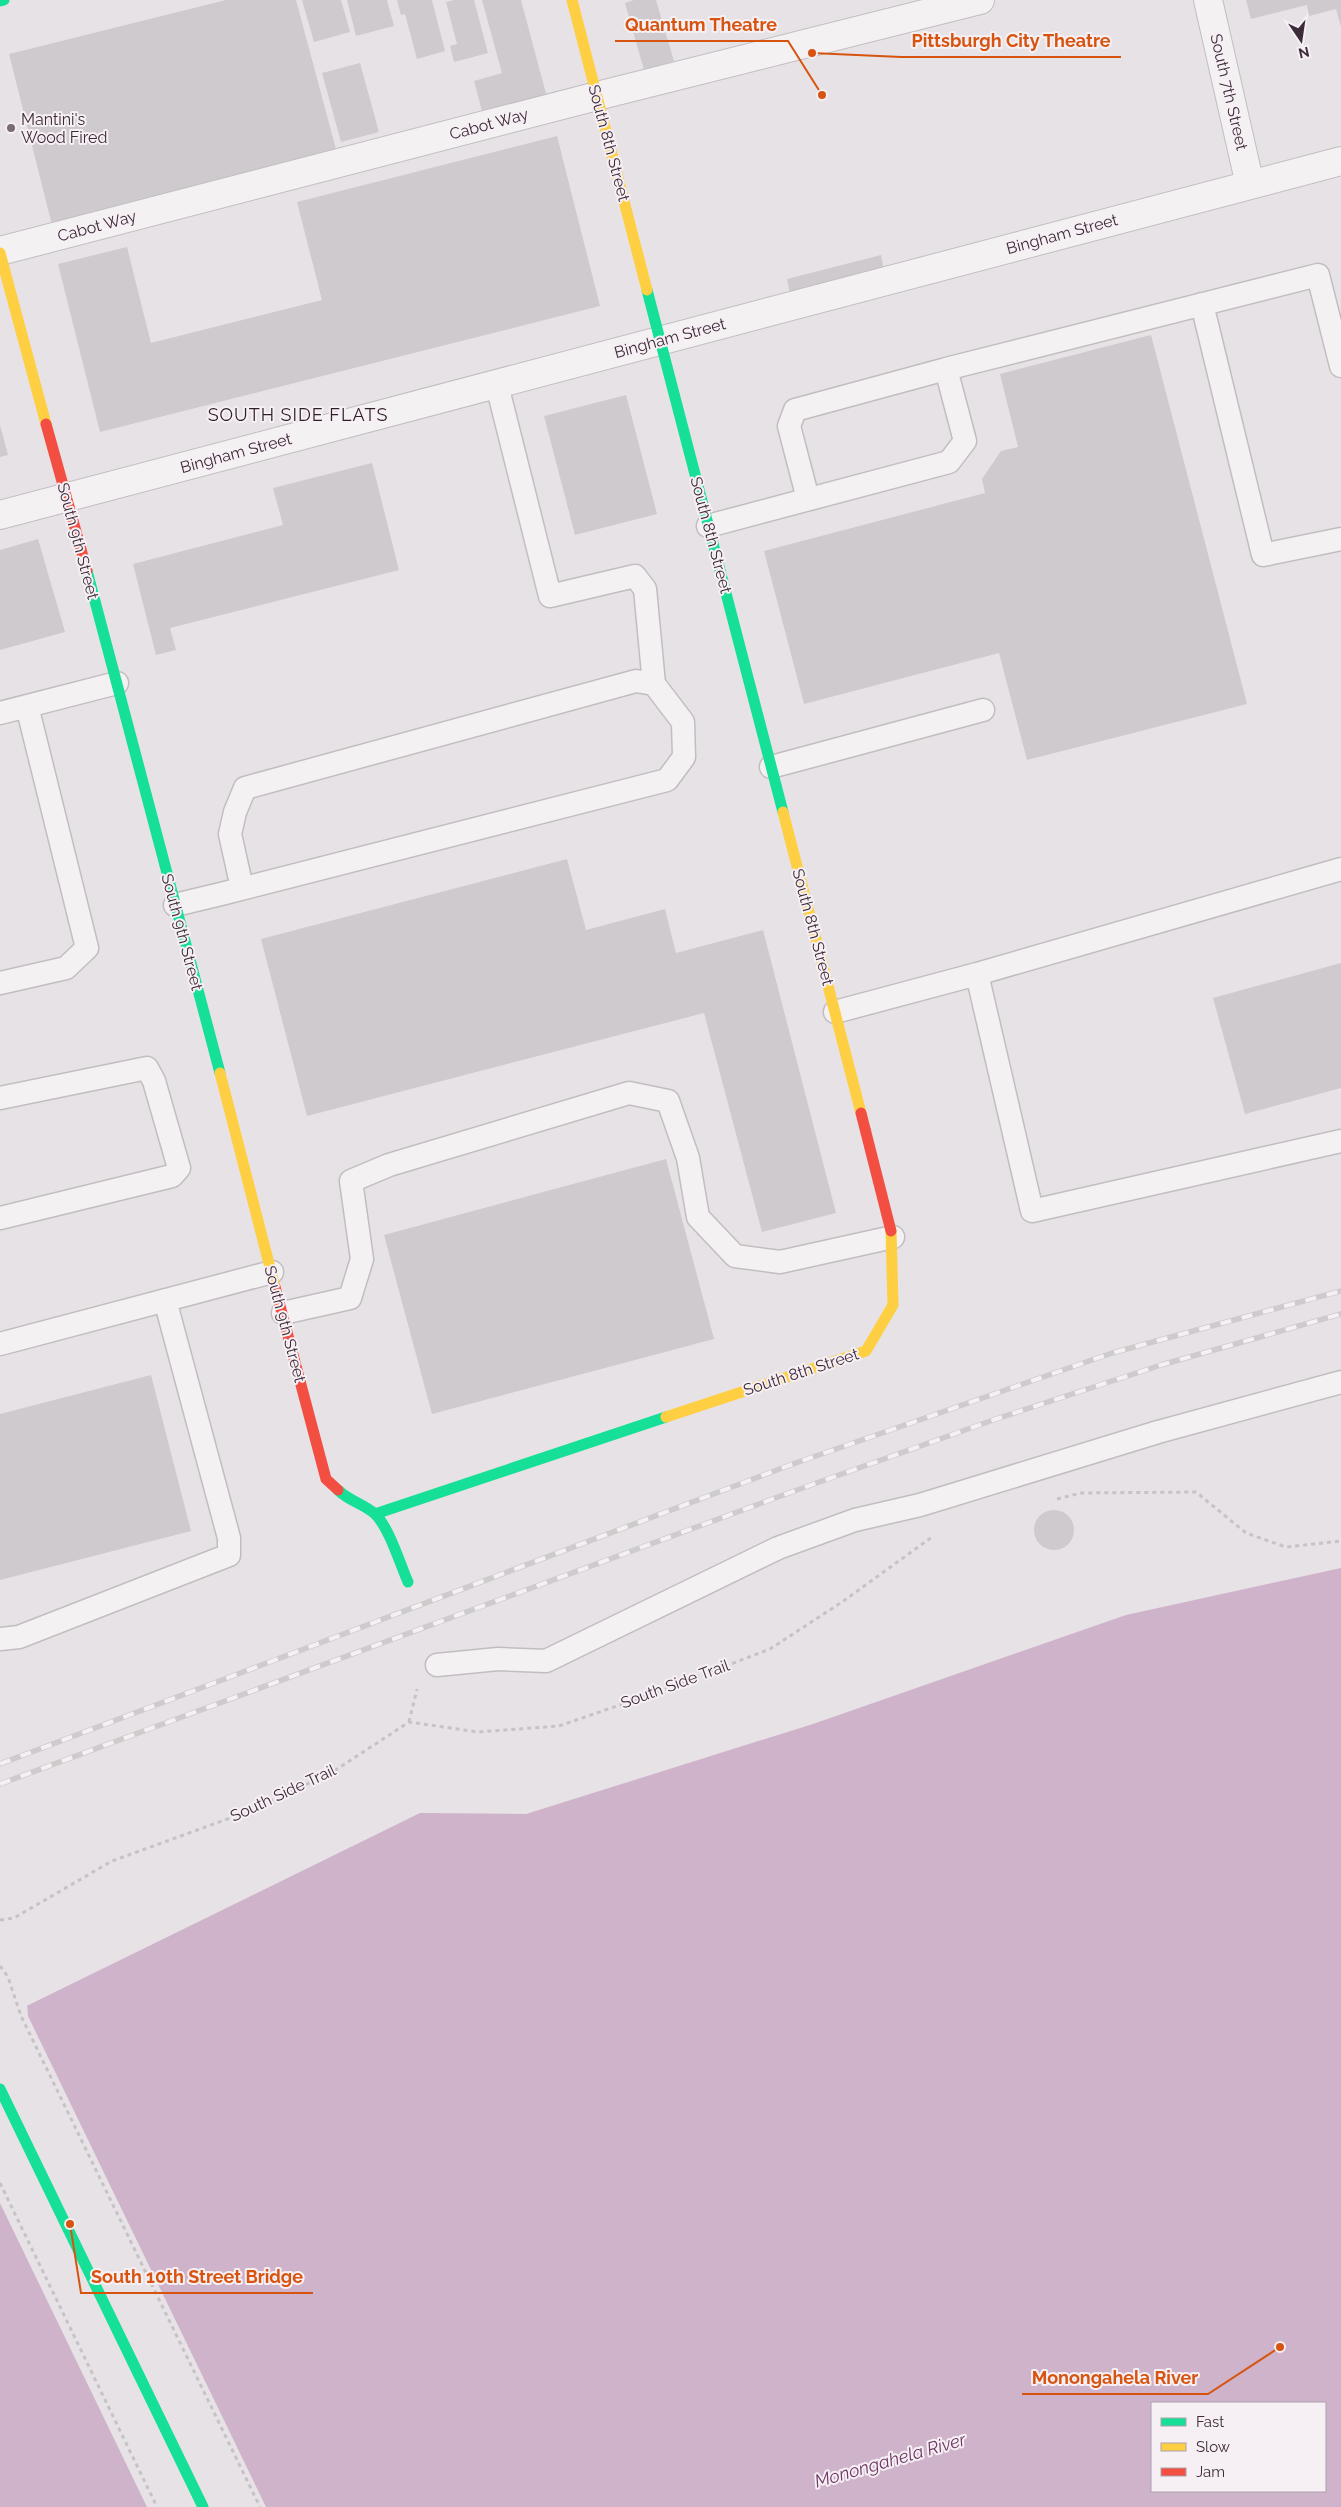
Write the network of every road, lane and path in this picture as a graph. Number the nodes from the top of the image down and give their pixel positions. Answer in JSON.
{"nodes":[{"id":1,"x":572,"y":0,"type":"edge"},
{"id":2,"x":1208,"y":0,"type":"edge"},
{"id":3,"x":967,"y":2,"type":"edge"},
{"id":4,"x":597,"y":96,"type":"junction"},
{"id":5,"x":1341,"y":161,"type":"edge"},
{"id":6,"x":1250,"y":185,"type":"junction"},
{"id":7,"x":0,"y":252,"type":"edge"},
{"id":8,"x":1202,"y":304,"type":"junction"},
{"id":9,"x":661,"y":340,"type":"junction"},
{"id":10,"x":1341,"y":366,"type":"edge"},
{"id":11,"x":946,"y":369,"type":"junction"},
{"id":12,"x":497,"y":385,"type":"junction"},
{"id":13,"x":67,"y":497,"type":"junction"},
{"id":14,"x":808,"y":499,"type":"junction"},
{"id":15,"x":0,"y":514,"type":"edge"},
{"id":16,"x":708,"y":526,"type":"junction"},
{"id":17,"x":1341,"y":540,"type":"edge"},
{"id":18,"x":116,"y":682,"type":"junction"},
{"id":19,"x":654,"y":684,"type":"junction"},
{"id":20,"x":27,"y":706,"type":"junction"},
{"id":21,"x":983,"y":710,"type":"dead end"},
{"id":22,"x":0,"y":713,"type":"edge"},
{"id":23,"x":771,"y":767,"type":"junction"},
{"id":24,"x":1341,"y":869,"type":"edge"},
{"id":25,"x":242,"y":888,"type":"junction"},
{"id":26,"x":175,"y":905,"type":"junction"},
{"id":27,"x":976,"y":974,"type":"junction"},
{"id":28,"x":0,"y":983,"type":"edge"},
{"id":29,"x":835,"y":1012,"type":"junction"},
{"id":30,"x":0,"y":1098,"type":"edge"},
{"id":31,"x":1341,"y":1141,"type":"edge"},
{"id":32,"x":0,"y":1218,"type":"edge"},
{"id":33,"x":893,"y":1237,"type":"junction"},
{"id":34,"x":272,"y":1272,"type":"junction"},
{"id":35,"x":165,"y":1300,"type":"junction"},
{"id":36,"x":283,"y":1313,"type":"junction"},
{"id":37,"x":0,"y":1344,"type":"edge"},
{"id":38,"x":1341,"y":1382,"type":"edge"},
{"id":39,"x":1054,"y":1500,"type":"dead end"},
{"id":40,"x":376,"y":1514,"type":"junction"},
{"id":41,"x":936,"y":1534,"type":"dead end"},
{"id":42,"x":1341,"y":1541,"type":"edge"},
{"id":43,"x":408,"y":1582,"type":"dead end"},
{"id":44,"x":0,"y":1639,"type":"edge"},
{"id":45,"x":437,"y":1665,"type":"dead end"},
{"id":46,"x":0,"y":1920,"type":"edge"},
{"id":47,"x":0,"y":1966,"type":"edge"},
{"id":48,"x":0,"y":2089,"type":"edge"},
{"id":49,"x":0,"y":2183,"type":"edge"},
{"id":50,"x":157,"y":2507,"type":"edge"},
{"id":51,"x":203,"y":2507,"type":"edge"},
{"id":52,"x":260,"y":2507,"type":"edge"}],
"edges":[{"from":1,"to":4,"type":"street","name":"South 8th Street"},
{"from":2,"to":6,"type":"street","name":"South 7th Street"},
{"from":3,"to":4,"type":"street","name":"Cabot Way"},
{"from":4,"to":7,"type":"street","name":"Cabot Way"},
{"from":4,"to":9,"type":"street","name":"South 8th Street"},
{"from":5,"to":6,"type":"street","name":"Bingham Street"},
{"from":6,"to":9,"type":"street","name":"Bingham Street"},
{"from":7,"to":13,"type":"street","name":"South 9th Street"},
{"from":8,"to":10,"type":"lane"},
{"from":8,"to":11,"type":"lane"},
{"from":8,"to":17,"type":"lane"},
{"from":9,"to":12,"type":"street","name":"Bingham Street"},
{"from":9,"to":16,"type":"street","name":"South 8th Street"},
{"from":11,"to":14,"type":"lane"},
{"from":11,"to":14,"type":"lane"},
{"from":12,"to":13,"type":"street","name":"Bingham Street"},
{"from":12,"to":19,"type":"lane"},
{"from":13,"to":15,"type":"street","name":"Bingham Street"},
{"from":13,"to":18,"type":"street","name":"South 9th Street"},
{"from":14,"to":16,"type":"lane"},
{"from":16,"to":23,"type":"street","name":"South 8th Street"},
{"from":18,"to":20,"type":"lane"},
{"from":18,"to":26,"type":"street","name":"South 9th Street"},
{"from":19,"to":25,"type":"lane"},
{"from":19,"to":25,"type":"lane"},
{"from":20,"to":22,"type":"lane"},
{"from":20,"to":28,"type":"lane"},
{"from":21,"to":23,"type":"lane"},
{"from":23,"to":29,"type":"street","name":"South 8th Street"},
{"from":24,"to":27,"type":"lane"},
{"from":25,"to":26,"type":"lane"},
{"from":26,"to":34,"type":"street","name":"South 9th Street"},
{"from":27,"to":29,"type":"lane"},
{"from":27,"to":31,"type":"lane"},
{"from":29,"to":33,"type":"street","name":"South 8th Street"},
{"from":30,"to":32,"type":"lane"},
{"from":33,"to":36,"type":"lane"},
{"from":33,"to":40,"type":"street","name":"South 8th Street"},
{"from":34,"to":35,"type":"lane"},
{"from":34,"to":36,"type":"street","name":"South 9th Street"},
{"from":35,"to":37,"type":"lane"},
{"from":35,"to":44,"type":"lane"},
{"from":36,"to":40,"type":"street","name":"South 9th Street"},
{"from":38,"to":45,"type":"lane"},
{"from":39,"to":42,"type":"path"},
{"from":40,"to":43,"type":"street"},
{"from":41,"to":46,"type":"path","name":"South Side Trail"},
{"from":47,"to":52,"type":"path"},
{"from":48,"to":51,"type":"street"},
{"from":49,"to":50,"type":"path"}]}
